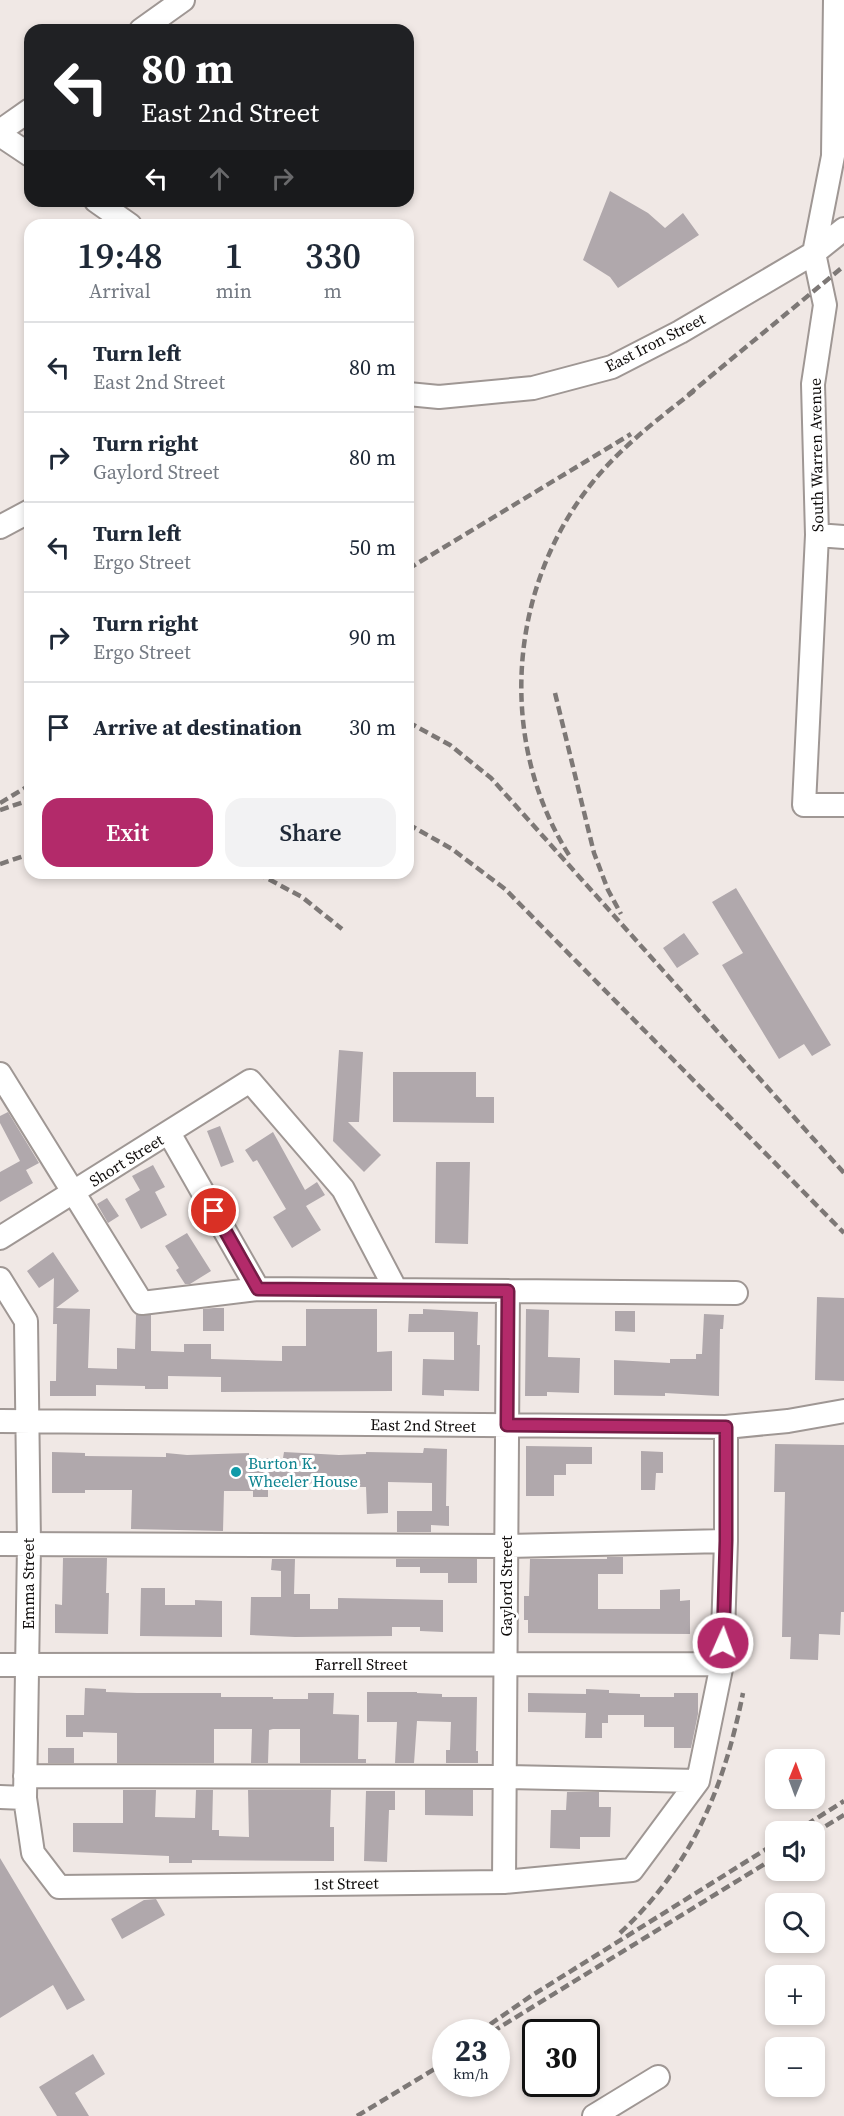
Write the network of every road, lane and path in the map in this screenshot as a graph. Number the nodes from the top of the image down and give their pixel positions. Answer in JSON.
{"nodes":[{"id":1,"x":183,"y":0,"type":"edge"},
{"id":2,"x":835,"y":0,"type":"edge"},
{"id":3,"x":149,"y":24,"type":"edge"},
{"id":4,"x":24,"y":115,"type":"edge"},
{"id":5,"x":0,"y":133,"type":"edge"},
{"id":6,"x":24,"y":151,"type":"edge"},
{"id":7,"x":104,"y":207,"type":"edge"},
{"id":8,"x":122,"y":219,"type":"edge"},
{"id":9,"x":844,"y":229,"type":"edge"},
{"id":10,"x":814,"y":253,"type":"junction"},
{"id":11,"x":834,"y":304,"type":"edge"},
{"id":12,"x":414,"y":395,"type":"edge"},
{"id":13,"x":24,"y":514,"type":"edge"},
{"id":14,"x":0,"y":527,"type":"edge"},
{"id":15,"x":817,"y":535,"type":"junction"},
{"id":16,"x":844,"y":537,"type":"edge"},
{"id":17,"x":844,"y":805,"type":"edge"},
{"id":18,"x":0,"y":1074,"type":"edge"},
{"id":19,"x":169,"y":1133,"type":"junction"},
{"id":20,"x":73,"y":1193,"type":"junction"},
{"id":21,"x":0,"y":1238,"type":"edge"},
{"id":22,"x":0,"y":1279,"type":"edge"},
{"id":23,"x":258,"y":1289,"type":"junction"},
{"id":24,"x":396,"y":1290,"type":"junction"},
{"id":25,"x":508,"y":1291,"type":"junction"},
{"id":26,"x":736,"y":1293,"type":"dead end"},
{"id":27,"x":844,"y":1411,"type":"edge"},
{"id":28,"x":0,"y":1421,"type":"edge"},
{"id":29,"x":28,"y":1421,"type":"junction"},
{"id":30,"x":507,"y":1425,"type":"junction"},
{"id":31,"x":726,"y":1427,"type":"junction"},
{"id":32,"x":726,"y":1541,"type":"junction"},
{"id":33,"x":0,"y":1544,"type":"edge"},
{"id":34,"x":28,"y":1544,"type":"junction"},
{"id":35,"x":506,"y":1546,"type":"junction"},
{"id":36,"x":505,"y":1664,"type":"junction"},
{"id":37,"x":722,"y":1664,"type":"junction"},
{"id":38,"x":0,"y":1665,"type":"edge"},
{"id":39,"x":28,"y":1665,"type":"junction"},
{"id":40,"x":504,"y":1777,"type":"junction"},
{"id":41,"x":698,"y":1781,"type":"junction"},
{"id":42,"x":25,"y":1787,"type":"junction"},
{"id":43,"x":0,"y":1797,"type":"edge"},
{"id":44,"x":504,"y":1882,"type":"junction"},
{"id":45,"x":59,"y":1887,"type":"joint"},
{"id":46,"x":658,"y":2077,"type":"dead end"},
{"id":47,"x":594,"y":2116,"type":"edge"}],
"edges":[{"from":1,"to":3,"type":"street"},
{"from":2,"to":10,"type":"street","name":"South Warren Avenue"},
{"from":4,"to":5,"type":"street"},
{"from":5,"to":6,"type":"street"},
{"from":7,"to":8,"type":"street"},
{"from":9,"to":10,"type":"street","name":"East Iron Street"},
{"from":10,"to":11,"type":"street","name":"South Warren Avenue"},
{"from":10,"to":12,"type":"street","name":"East Iron Street"},
{"from":11,"to":15,"type":"street","name":"South Warren Avenue"},
{"from":13,"to":14,"type":"street"},
{"from":15,"to":16,"type":"street"},
{"from":15,"to":17,"type":"street","name":"South Warren Avenue"},
{"from":18,"to":20,"type":"street"},
{"from":19,"to":20,"type":"street","name":"Short Street"},
{"from":19,"to":23,"type":"street"},
{"from":19,"to":24,"type":"street","name":"Short Street"},
{"from":20,"to":21,"type":"street","name":"Short Street"},
{"from":20,"to":23,"type":"street"},
{"from":22,"to":29,"type":"street","name":"Emma Street"},
{"from":23,"to":24,"type":"street"},
{"from":24,"to":25,"type":"street"},
{"from":25,"to":26,"type":"street"},
{"from":25,"to":30,"type":"street","name":"Gaylord Street"},
{"from":27,"to":31,"type":"street","name":"East 2nd Street"},
{"from":28,"to":29,"type":"street","name":"East 2nd Street"},
{"from":29,"to":30,"type":"street","name":"East 2nd Street"},
{"from":29,"to":34,"type":"street","name":"Emma Street"},
{"from":30,"to":31,"type":"street","name":"East 2nd Street"},
{"from":30,"to":35,"type":"street","name":"Gaylord Street"},
{"from":31,"to":32,"type":"street"},
{"from":32,"to":35,"type":"street"},
{"from":32,"to":37,"type":"street"},
{"from":33,"to":34,"type":"street"},
{"from":34,"to":35,"type":"street"},
{"from":34,"to":39,"type":"street","name":"Emma Street"},
{"from":35,"to":36,"type":"street","name":"Gaylord Street"},
{"from":36,"to":37,"type":"street","name":"Farrell Street"},
{"from":36,"to":39,"type":"street","name":"Farrell Street"},
{"from":36,"to":40,"type":"street","name":"Gaylord Street"},
{"from":37,"to":41,"type":"street"},
{"from":38,"to":39,"type":"street","name":"Farrell Street"},
{"from":39,"to":42,"type":"street","name":"Emma Street"},
{"from":40,"to":41,"type":"street"},
{"from":40,"to":42,"type":"street"},
{"from":40,"to":44,"type":"street","name":"Gaylord Street"},
{"from":41,"to":44,"type":"street","name":"1st Street"},
{"from":42,"to":43,"type":"street"},
{"from":42,"to":45,"type":"street","name":"Emma Street"},
{"from":44,"to":45,"type":"street","name":"1st Street"},
{"from":46,"to":47,"type":"street"}]}
